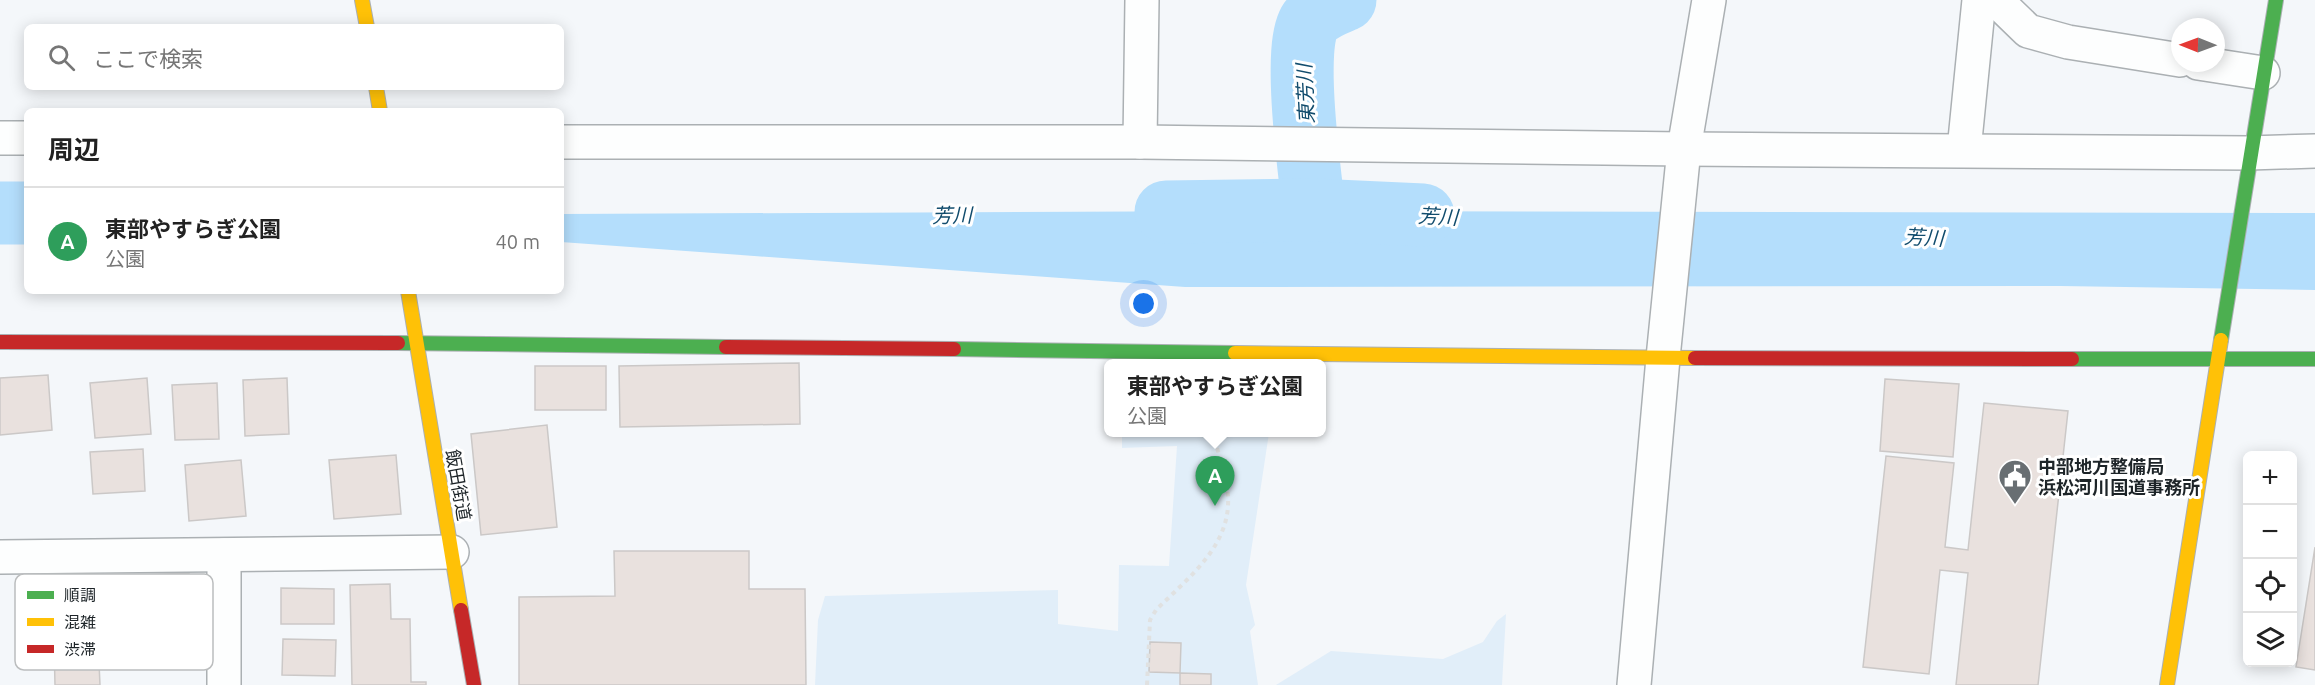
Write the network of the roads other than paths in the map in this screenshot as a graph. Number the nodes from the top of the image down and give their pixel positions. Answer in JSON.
{"nodes":[{"id":1,"x":362,"y":0,"type":"edge"},
{"id":2,"x":1142,"y":0,"type":"edge"},
{"id":3,"x":1709,"y":0,"type":"edge"},
{"id":4,"x":1979,"y":0,"type":"edge"},
{"id":5,"x":1996,"y":0,"type":"edge"},
{"id":6,"x":2276,"y":0,"type":"edge"},
{"id":7,"x":366,"y":24,"type":"edge"},
{"id":8,"x":2171,"y":59,"type":"edge"},
{"id":9,"x":2225,"y":68,"type":"edge"},
{"id":10,"x":2263,"y":74,"type":"junction"},
{"id":11,"x":376,"y":90,"type":"edge"},
{"id":12,"x":380,"y":108,"type":"edge"},
{"id":13,"x":0,"y":138,"type":"edge"},
{"id":14,"x":24,"y":138,"type":"edge"},
{"id":15,"x":564,"y":142,"type":"edge"},
{"id":16,"x":1140,"y":142,"type":"junction"},
{"id":17,"x":1964,"y":150,"type":"junction"},
{"id":18,"x":2315,"y":151,"type":"edge"},
{"id":19,"x":1684,"y":153,"type":"junction"},
{"id":20,"x":2248,"y":161,"type":"junction"},
{"id":21,"x":408,"y":294,"type":"edge"},
{"id":22,"x":0,"y":342,"type":"edge"},
{"id":23,"x":416,"y":343,"type":"junction"},
{"id":24,"x":1663,"y":351,"type":"junction"},
{"id":25,"x":2315,"y":358,"type":"edge"},
{"id":26,"x":2217,"y":360,"type":"junction"},
{"id":27,"x":452,"y":552,"type":"junction"},
{"id":28,"x":224,"y":555,"type":"junction"},
{"id":29,"x":0,"y":557,"type":"edge"},
{"id":30,"x":224,"y":685,"type":"edge"},
{"id":31,"x":474,"y":685,"type":"edge"},
{"id":32,"x":1634,"y":685,"type":"edge"},
{"id":33,"x":2167,"y":685,"type":"edge"}],
"edges":[{"from":1,"to":7,"type":"street"},
{"from":2,"to":16,"type":"street"},
{"from":3,"to":19,"type":"street"},
{"from":4,"to":17,"type":"street"},
{"from":5,"to":8,"type":"street"},
{"from":6,"to":10,"type":"street"},
{"from":9,"to":10,"type":"street"},
{"from":10,"to":20,"type":"street"},
{"from":11,"to":12,"type":"street"},
{"from":13,"to":14,"type":"street"},
{"from":15,"to":16,"type":"street"},
{"from":16,"to":19,"type":"street"},
{"from":17,"to":19,"type":"street"},
{"from":17,"to":20,"type":"street"},
{"from":18,"to":20,"type":"street"},
{"from":19,"to":24,"type":"street"},
{"from":20,"to":26,"type":"street"},
{"from":21,"to":23,"type":"street","name":"飯田街道"},
{"from":22,"to":23,"type":"street"},
{"from":23,"to":24,"type":"street"},
{"from":23,"to":27,"type":"street","name":"飯田街道"},
{"from":24,"to":26,"type":"street"},
{"from":24,"to":32,"type":"street"},
{"from":25,"to":26,"type":"street"},
{"from":26,"to":33,"type":"street"},
{"from":27,"to":28,"type":"street"},
{"from":27,"to":31,"type":"street","name":"飯田街道"},
{"from":28,"to":29,"type":"street"},
{"from":28,"to":30,"type":"street"}]}
